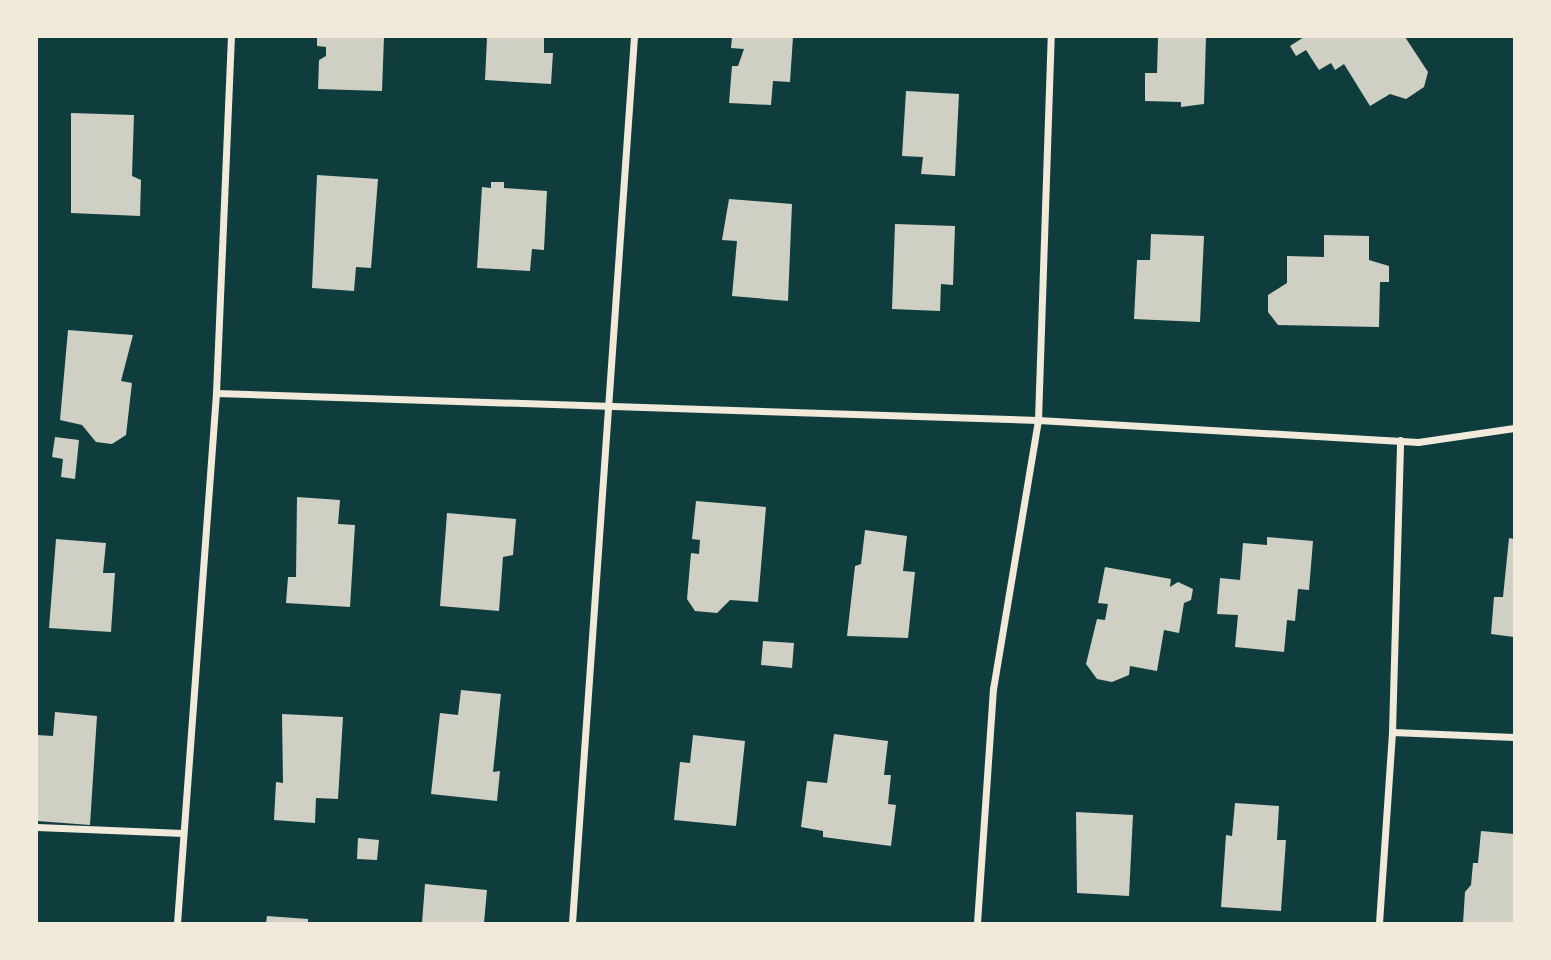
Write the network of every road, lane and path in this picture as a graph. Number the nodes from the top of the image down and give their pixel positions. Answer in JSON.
{"nodes":[{"id":1,"x":231,"y":37,"type":"edge"},
{"id":2,"x":634,"y":37,"type":"edge"},
{"id":3,"x":1051,"y":37,"type":"edge"},
{"id":4,"x":216,"y":393,"type":"junction"},
{"id":5,"x":611,"y":405,"type":"junction"},
{"id":6,"x":1038,"y":420,"type":"junction"},
{"id":7,"x":1514,"y":428,"type":"edge"},
{"id":8,"x":1400,"y":440,"type":"junction"},
{"id":9,"x":1392,"y":732,"type":"junction"},
{"id":10,"x":1514,"y":737,"type":"edge"},
{"id":11,"x":37,"y":827,"type":"edge"},
{"id":12,"x":183,"y":833,"type":"junction"},
{"id":13,"x":177,"y":923,"type":"edge"},
{"id":14,"x":572,"y":923,"type":"edge"},
{"id":15,"x":977,"y":923,"type":"edge"},
{"id":16,"x":1378,"y":923,"type":"edge"}],
"edges":[{"from":1,"to":4,"type":"street"},
{"from":2,"to":5,"type":"street"},
{"from":3,"to":6,"type":"street"},
{"from":4,"to":5,"type":"street"},
{"from":4,"to":12,"type":"street"},
{"from":5,"to":6,"type":"street"},
{"from":5,"to":14,"type":"street"},
{"from":6,"to":8,"type":"street"},
{"from":6,"to":15,"type":"street"},
{"from":7,"to":8,"type":"street"},
{"from":8,"to":9,"type":"street"},
{"from":9,"to":10,"type":"street"},
{"from":9,"to":16,"type":"street"},
{"from":11,"to":12,"type":"street"},
{"from":12,"to":13,"type":"street"}]}
